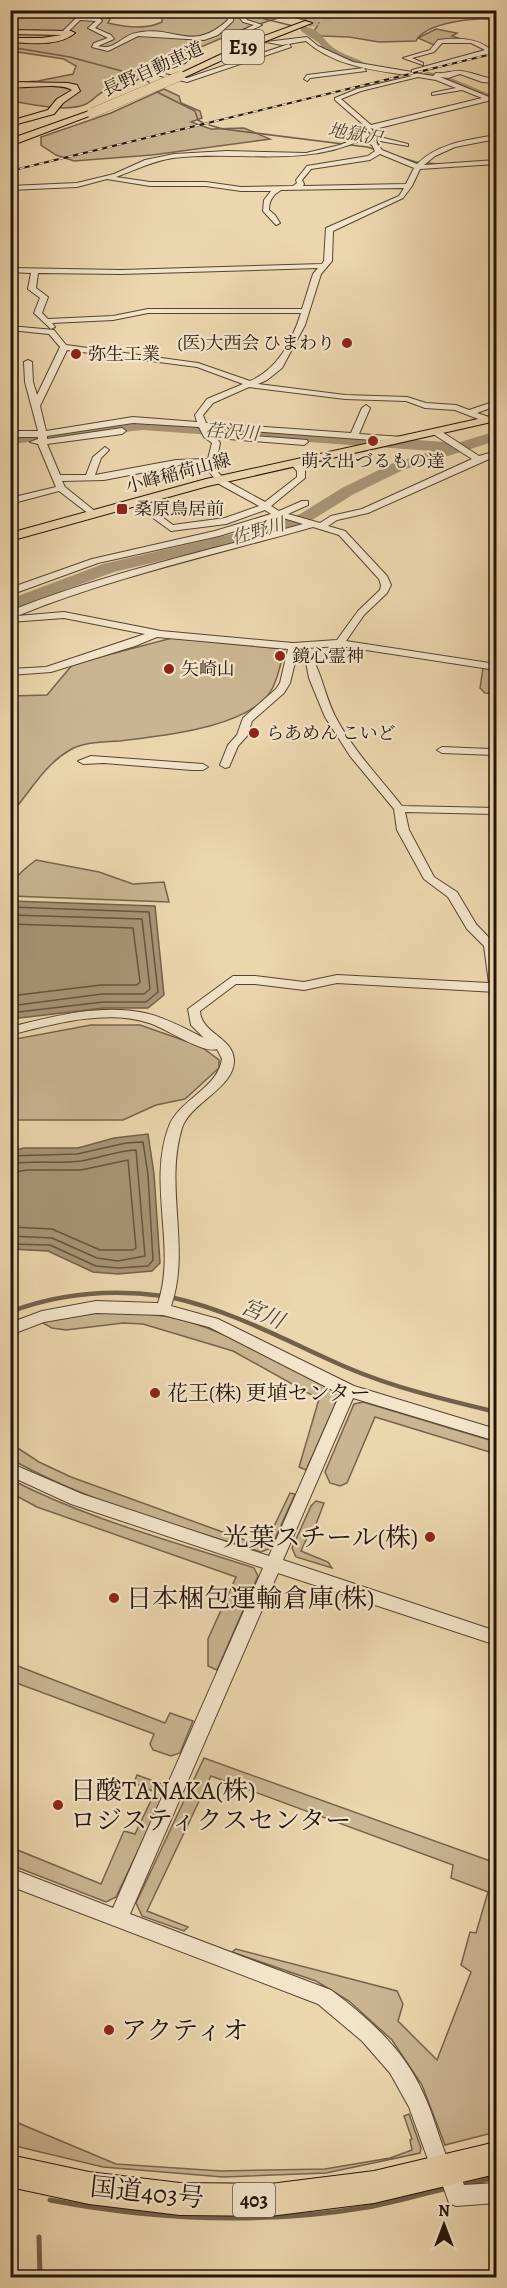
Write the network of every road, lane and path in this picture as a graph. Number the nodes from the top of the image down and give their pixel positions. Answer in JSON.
{"nodes":[{"id":1,"x":291,"y":18,"type":"tunnel mouth"},
{"id":2,"x":308,"y":23,"type":"tunnel mouth"},
{"id":3,"x":66,"y":31,"type":"junction"},
{"id":4,"x":10,"y":32,"type":"edge"},
{"id":5,"x":245,"y":34,"type":"dead end"},
{"id":6,"x":10,"y":40,"type":"edge"},
{"id":7,"x":295,"y":41,"type":"junction"},
{"id":8,"x":269,"y":42,"type":"tunnel mouth"},
{"id":9,"x":496,"y":50,"type":"edge"},
{"id":10,"x":181,"y":51,"type":"dead end"},
{"id":11,"x":488,"y":52,"type":"junction"},
{"id":12,"x":406,"y":58,"type":"junction"},
{"id":13,"x":421,"y":64,"type":"dead end"},
{"id":14,"x":368,"y":68,"type":"junction"},
{"id":15,"x":471,"y":70,"type":"dead end"},
{"id":16,"x":406,"y":73,"type":"junction"},
{"id":17,"x":463,"y":73,"type":"junction"},
{"id":18,"x":421,"y":75,"type":"junction"},
{"id":19,"x":307,"y":79,"type":"dead end"},
{"id":20,"x":496,"y":81,"type":"edge"},
{"id":21,"x":479,"y":82,"type":"junction"},
{"id":22,"x":10,"y":84,"type":"edge"},
{"id":23,"x":460,"y":87,"type":"junction"},
{"id":24,"x":446,"y":90,"type":"dead end"},
{"id":25,"x":366,"y":93,"type":"dead end"},
{"id":26,"x":478,"y":93,"type":"junction"},
{"id":27,"x":434,"y":94,"type":"dead end"},
{"id":28,"x":337,"y":99,"type":"junction"},
{"id":29,"x":493,"y":99,"type":"edge"},
{"id":30,"x":89,"y":112,"type":"junction"},
{"id":31,"x":10,"y":124,"type":"edge"},
{"id":32,"x":368,"y":129,"type":"junction"},
{"id":33,"x":496,"y":137,"type":"edge"},
{"id":34,"x":361,"y":138,"type":"junction"},
{"id":35,"x":10,"y":141,"type":"edge"},
{"id":36,"x":406,"y":144,"type":"dead end"},
{"id":37,"x":379,"y":150,"type":"junction"},
{"id":38,"x":476,"y":155,"type":"dead end"},
{"id":39,"x":496,"y":162,"type":"edge"},
{"id":40,"x":476,"y":164,"type":"junction"},
{"id":41,"x":420,"y":165,"type":"junction"},
{"id":42,"x":108,"y":178,"type":"junction"},
{"id":43,"x":409,"y":186,"type":"junction"},
{"id":44,"x":296,"y":187,"type":"junction"},
{"id":45,"x":10,"y":188,"type":"edge"},
{"id":46,"x":280,"y":188,"type":"junction"},
{"id":47,"x":276,"y":223,"type":"dead end"},
{"id":48,"x":324,"y":267,"type":"junction"},
{"id":49,"x":10,"y":270,"type":"edge"},
{"id":50,"x":35,"y":271,"type":"junction"},
{"id":51,"x":306,"y":312,"type":"junction"},
{"id":52,"x":48,"y":321,"type":"junction"},
{"id":53,"x":10,"y":328,"type":"edge"},
{"id":54,"x":51,"y":332,"type":"junction"},
{"id":55,"x":64,"y":347,"type":"junction"},
{"id":56,"x":28,"y":362,"type":"dead end"},
{"id":57,"x":250,"y":384,"type":"junction"},
{"id":58,"x":496,"y":402,"type":"edge"},
{"id":59,"x":36,"y":406,"type":"junction"},
{"id":60,"x":366,"y":408,"type":"dead end"},
{"id":61,"x":468,"y":413,"type":"junction"},
{"id":62,"x":493,"y":419,"type":"edge"},
{"id":63,"x":207,"y":430,"type":"junction"},
{"id":64,"x":436,"y":432,"type":"junction"},
{"id":65,"x":10,"y":434,"type":"edge"},
{"id":66,"x":354,"y":435,"type":"junction"},
{"id":67,"x":42,"y":438,"type":"junction"},
{"id":68,"x":398,"y":439,"type":"junction"},
{"id":69,"x":10,"y":443,"type":"edge"},
{"id":70,"x":371,"y":446,"type":"junction"},
{"id":71,"x":105,"y":450,"type":"dead end"},
{"id":72,"x":496,"y":453,"type":"edge"},
{"id":73,"x":479,"y":460,"type":"junction"},
{"id":74,"x":211,"y":462,"type":"junction"},
{"id":75,"x":294,"y":463,"type":"junction"},
{"id":76,"x":90,"y":477,"type":"junction"},
{"id":77,"x":56,"y":478,"type":"junction"},
{"id":78,"x":219,"y":480,"type":"junction"},
{"id":79,"x":61,"y":488,"type":"junction"},
{"id":80,"x":10,"y":501,"type":"edge"},
{"id":81,"x":136,"y":502,"type":"junction"},
{"id":82,"x":304,"y":503,"type":"dead end"},
{"id":83,"x":265,"y":507,"type":"junction"},
{"id":84,"x":93,"y":514,"type":"junction"},
{"id":85,"x":281,"y":515,"type":"junction"},
{"id":86,"x":316,"y":525,"type":"junction"},
{"id":87,"x":10,"y":537,"type":"edge"},
{"id":88,"x":10,"y":591,"type":"edge"},
{"id":89,"x":10,"y":617,"type":"edge"},
{"id":90,"x":157,"y":633,"type":"junction"},
{"id":91,"x":340,"y":644,"type":"junction"},
{"id":92,"x":297,"y":646,"type":"junction"},
{"id":93,"x":496,"y":668,"type":"edge"},
{"id":94,"x":10,"y":672,"type":"edge"},
{"id":95,"x":496,"y":744,"type":"edge"},
{"id":96,"x":442,"y":750,"type":"dead end"},
{"id":97,"x":83,"y":761,"type":"dead end"},
{"id":98,"x":225,"y":765,"type":"dead end"},
{"id":99,"x":203,"y":767,"type":"dead end"},
{"id":100,"x":399,"y":809,"type":"junction"},
{"id":101,"x":496,"y":811,"type":"edge"},
{"id":102,"x":496,"y":988,"type":"edge"},
{"id":103,"x":10,"y":1031,"type":"edge"},
{"id":104,"x":222,"y":1047,"type":"junction"},
{"id":105,"x":166,"y":1300,"type":"junction"},
{"id":106,"x":10,"y":1329,"type":"edge"},
{"id":107,"x":350,"y":1391,"type":"junction"},
{"id":108,"x":496,"y":1435,"type":"edge"},
{"id":109,"x":10,"y":1469,"type":"edge"},
{"id":110,"x":273,"y":1564,"type":"junction"},
{"id":111,"x":496,"y":1638,"type":"edge"},
{"id":112,"x":10,"y":1877,"type":"edge"},
{"id":113,"x":118,"y":1919,"type":"junction"},
{"id":114,"x":496,"y":2158,"type":"edge"},
{"id":115,"x":10,"y":2170,"type":"edge"},
{"id":116,"x":450,"y":2182,"type":"junction"},
{"id":117,"x":496,"y":2193,"type":"edge"}],
"edges":[{"from":1,"to":30,"type":"highway","name":"長野自動車道","number":"E19"},
{"from":2,"to":30,"type":"highway","name":"長野自動車道","number":"E19","bridge":true},
{"from":3,"to":4,"type":"main road"},
{"from":3,"to":5,"type":"street"},
{"from":3,"to":6,"type":"main road"},
{"from":7,"to":8,"type":"street"},
{"from":7,"to":10,"type":"street"},
{"from":7,"to":14,"type":"street"},
{"from":9,"to":11,"type":"street"},
{"from":11,"to":12,"type":"street"},
{"from":11,"to":16,"type":"street"},
{"from":12,"to":13,"type":"street"},
{"from":12,"to":14,"type":"street"},
{"from":14,"to":16,"type":"street"},
{"from":14,"to":19,"type":"street"},
{"from":15,"to":17,"type":"street"},
{"from":16,"to":18,"type":"street"},
{"from":17,"to":18,"type":"street"},
{"from":17,"to":21,"type":"street"},
{"from":18,"to":23,"type":"street"},
{"from":18,"to":28,"type":"street"},
{"from":20,"to":21,"type":"street"},
{"from":21,"to":23,"type":"street"},
{"from":21,"to":26,"type":"street"},
{"from":22,"to":31,"type":"main road"},
{"from":23,"to":24,"type":"street"},
{"from":23,"to":26,"type":"street"},
{"from":23,"to":27,"type":"street"},
{"from":25,"to":28,"type":"street"},
{"from":26,"to":29,"type":"street"},
{"from":28,"to":32,"type":"street"},
{"from":29,"to":32,"type":"street"},
{"from":30,"to":35,"type":"highway","name":"長野自動車道","number":"E19"},
{"from":32,"to":34,"type":"street"},
{"from":32,"to":36,"type":"street"},
{"from":33,"to":41,"type":"street"},
{"from":34,"to":37,"type":"street"},
{"from":34,"to":42,"type":"street"},
{"from":37,"to":41,"type":"street"},
{"from":37,"to":44,"type":"street"},
{"from":38,"to":40,"type":"street"},
{"from":39,"to":40,"type":"street"},
{"from":40,"to":41,"type":"street"},
{"from":41,"to":43,"type":"street"},
{"from":42,"to":45,"type":"street"},
{"from":42,"to":46,"type":"street"},
{"from":43,"to":44,"type":"street"},
{"from":43,"to":48,"type":"street"},
{"from":44,"to":46,"type":"street"},
{"from":46,"to":47,"type":"street"},
{"from":48,"to":50,"type":"street"},
{"from":48,"to":51,"type":"street"},
{"from":49,"to":50,"type":"street"},
{"from":50,"to":52,"type":"street"},
{"from":51,"to":52,"type":"street"},
{"from":51,"to":57,"type":"street"},
{"from":52,"to":54,"type":"street"},
{"from":53,"to":54,"type":"street"},
{"from":54,"to":55,"type":"street"},
{"from":55,"to":57,"type":"street"},
{"from":55,"to":59,"type":"street"},
{"from":56,"to":59,"type":"street"},
{"from":57,"to":61,"type":"street"},
{"from":57,"to":63,"type":"street"},
{"from":58,"to":61,"type":"street"},
{"from":59,"to":67,"type":"street"},
{"from":60,"to":66,"type":"street"},
{"from":61,"to":62,"type":"street"},
{"from":62,"to":64,"type":"main road","name":"小峰稲荷山線"},
{"from":63,"to":66,"type":"street"},
{"from":63,"to":67,"type":"street"},
{"from":63,"to":67,"type":"street"},
{"from":63,"to":70,"type":"street"},
{"from":63,"to":74,"type":"street"},
{"from":64,"to":68,"type":"main road","name":"小峰稲荷山線"},
{"from":64,"to":73,"type":"street"},
{"from":65,"to":67,"type":"street"},
{"from":66,"to":68,"type":"street"},
{"from":67,"to":69,"type":"street"},
{"from":67,"to":77,"type":"street"},
{"from":68,"to":70,"type":"main road","name":"小峰稲荷山線"},
{"from":70,"to":75,"type":"main road","name":"小峰稲荷山線"},
{"from":71,"to":76,"type":"street"},
{"from":72,"to":73,"type":"street"},
{"from":73,"to":86,"type":"street"},
{"from":74,"to":76,"type":"street"},
{"from":74,"to":78,"type":"street"},
{"from":75,"to":78,"type":"main road","name":"小峰稲荷山線"},
{"from":75,"to":83,"type":"street"},
{"from":76,"to":77,"type":"street"},
{"from":77,"to":79,"type":"street"},
{"from":78,"to":81,"type":"main road","name":"小峰稲荷山線"},
{"from":78,"to":83,"type":"street"},
{"from":79,"to":80,"type":"street"},
{"from":79,"to":84,"type":"street"},
{"from":81,"to":83,"type":"street"},
{"from":81,"to":84,"type":"main road","name":"小峰稲荷山線"},
{"from":82,"to":85,"type":"street"},
{"from":83,"to":85,"type":"street"},
{"from":84,"to":87,"type":"main road","name":"小峰稲荷山線"},
{"from":85,"to":86,"type":"street"},
{"from":85,"to":88,"type":"street"},
{"from":86,"to":89,"type":"street"},
{"from":86,"to":91,"type":"street"},
{"from":89,"to":90,"type":"street"},
{"from":90,"to":92,"type":"street"},
{"from":90,"to":94,"type":"street"},
{"from":91,"to":92,"type":"street"},
{"from":91,"to":93,"type":"street"},
{"from":92,"to":98,"type":"street"},
{"from":92,"to":100,"type":"street"},
{"from":95,"to":96,"type":"street"},
{"from":97,"to":99,"type":"street"},
{"from":100,"to":101,"type":"street"},
{"from":100,"to":102,"type":"street"},
{"from":102,"to":104,"type":"street"},
{"from":103,"to":104,"type":"street"},
{"from":104,"to":105,"type":"street"},
{"from":105,"to":106,"type":"street"},
{"from":105,"to":107,"type":"street"},
{"from":107,"to":108,"type":"street"},
{"from":107,"to":110,"type":"street"},
{"from":109,"to":110,"type":"street"},
{"from":110,"to":111,"type":"street"},
{"from":110,"to":113,"type":"street"},
{"from":112,"to":113,"type":"street"},
{"from":113,"to":116,"type":"street"},
{"from":114,"to":116,"type":"highway","name":"国道403号","number":"403"},
{"from":115,"to":116,"type":"highway","name":"国道403号","number":"403"},
{"from":116,"to":117,"type":"street"}]}
